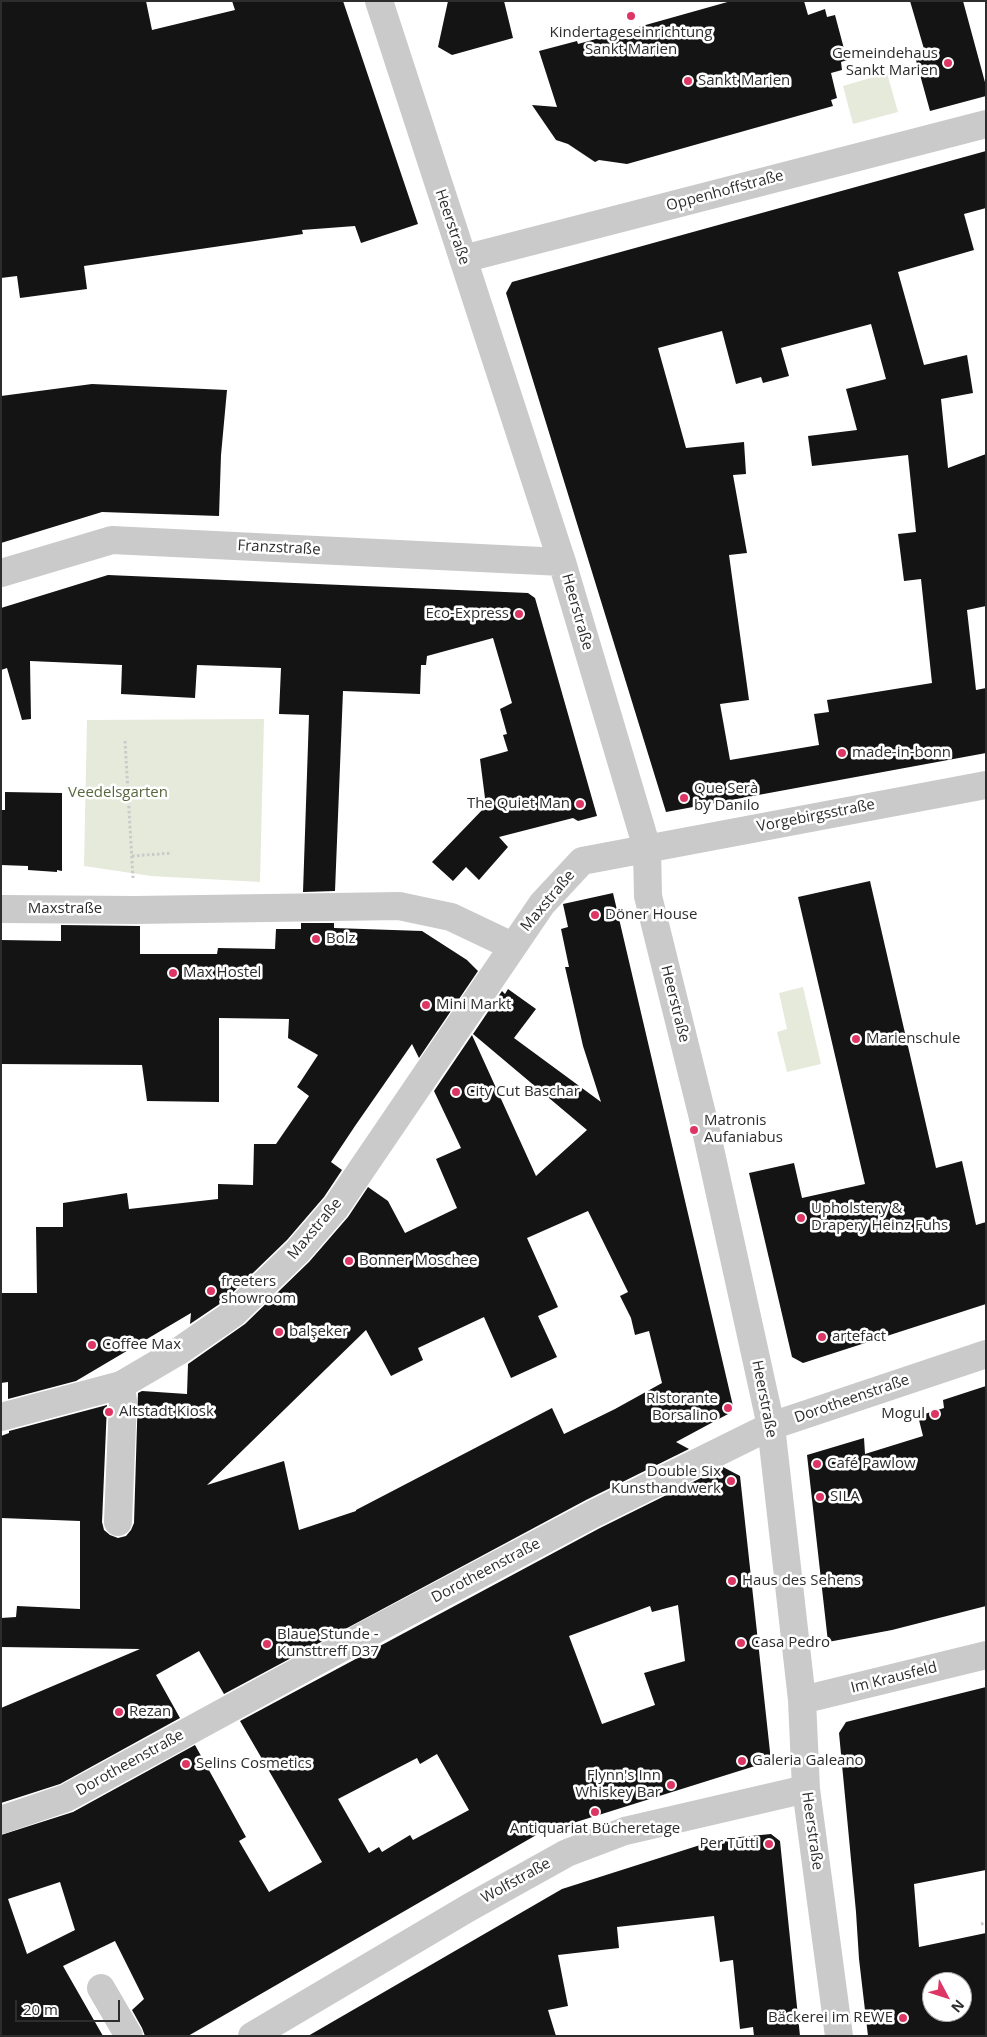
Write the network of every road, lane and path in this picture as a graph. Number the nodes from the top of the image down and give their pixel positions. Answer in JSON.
{"nodes":[{"id":1,"x":379,"y":1,"type":"edge"},
{"id":2,"x":986,"y":124,"type":"edge"},
{"id":3,"x":464,"y":259,"type":"junction"},
{"id":4,"x":562,"y":562,"type":"junction"},
{"id":5,"x":1,"y":573,"type":"edge"},
{"id":6,"x":125,"y":741,"type":"dead end"},
{"id":7,"x":986,"y":785,"type":"edge"},
{"id":8,"x":647,"y":848,"type":"junction"},
{"id":9,"x":172,"y":853,"type":"dead end"},
{"id":10,"x":132,"y":856,"type":"junction"},
{"id":11,"x":1,"y":909,"type":"edge"},
{"id":12,"x":136,"y":910,"type":"junction"},
{"id":13,"x":512,"y":946,"type":"junction"},
{"id":14,"x":986,"y":1354,"type":"edge"},
{"id":15,"x":121,"y":1385,"type":"junction"},
{"id":16,"x":1,"y":1417,"type":"edge"},
{"id":17,"x":771,"y":1426,"type":"junction"},
{"id":18,"x":118,"y":1522,"type":"dead end"},
{"id":19,"x":986,"y":1655,"type":"edge"},
{"id":20,"x":802,"y":1700,"type":"junction"},
{"id":21,"x":806,"y":1788,"type":"junction"},
{"id":22,"x":1,"y":1820,"type":"edge"},
{"id":23,"x":101,"y":1988,"type":"dead end"},
{"id":24,"x":129,"y":2036,"type":"edge"},
{"id":25,"x":252,"y":2036,"type":"edge"},
{"id":26,"x":839,"y":2036,"type":"edge"}],
"edges":[{"from":1,"to":3,"type":"street","name":"Heerstraße"},
{"from":2,"to":3,"type":"street","name":"Oppenhoffstraße"},
{"from":3,"to":4,"type":"street","name":"Heerstraße"},
{"from":4,"to":5,"type":"street","name":"Franzstraße"},
{"from":4,"to":8,"type":"street","name":"Heerstraße"},
{"from":6,"to":10,"type":"path"},
{"from":7,"to":8,"type":"street","name":"Vorgebirgsstraße"},
{"from":8,"to":13,"type":"street","name":"Maxstraße"},
{"from":8,"to":17,"type":"street","name":"Heerstraße"},
{"from":9,"to":10,"type":"path"},
{"from":10,"to":12,"type":"path"},
{"from":11,"to":12,"type":"street","name":"Maxstraße"},
{"from":12,"to":13,"type":"street","name":"Maxstraße"},
{"from":13,"to":15,"type":"street","name":"Maxstraße"},
{"from":14,"to":17,"type":"street","name":"Dorotheenstraße"},
{"from":15,"to":16,"type":"street","name":"Maxstraße"},
{"from":15,"to":18,"type":"street"},
{"from":17,"to":20,"type":"street","name":"Heerstraße"},
{"from":17,"to":22,"type":"street","name":"Dorotheenstraße"},
{"from":19,"to":20,"type":"street","name":"Im Krausfeld"},
{"from":20,"to":21,"type":"street","name":"Heerstraße"},
{"from":21,"to":25,"type":"street","name":"Wolfstraße"},
{"from":21,"to":26,"type":"street","name":"Heerstraße"},
{"from":23,"to":24,"type":"street"}]}
